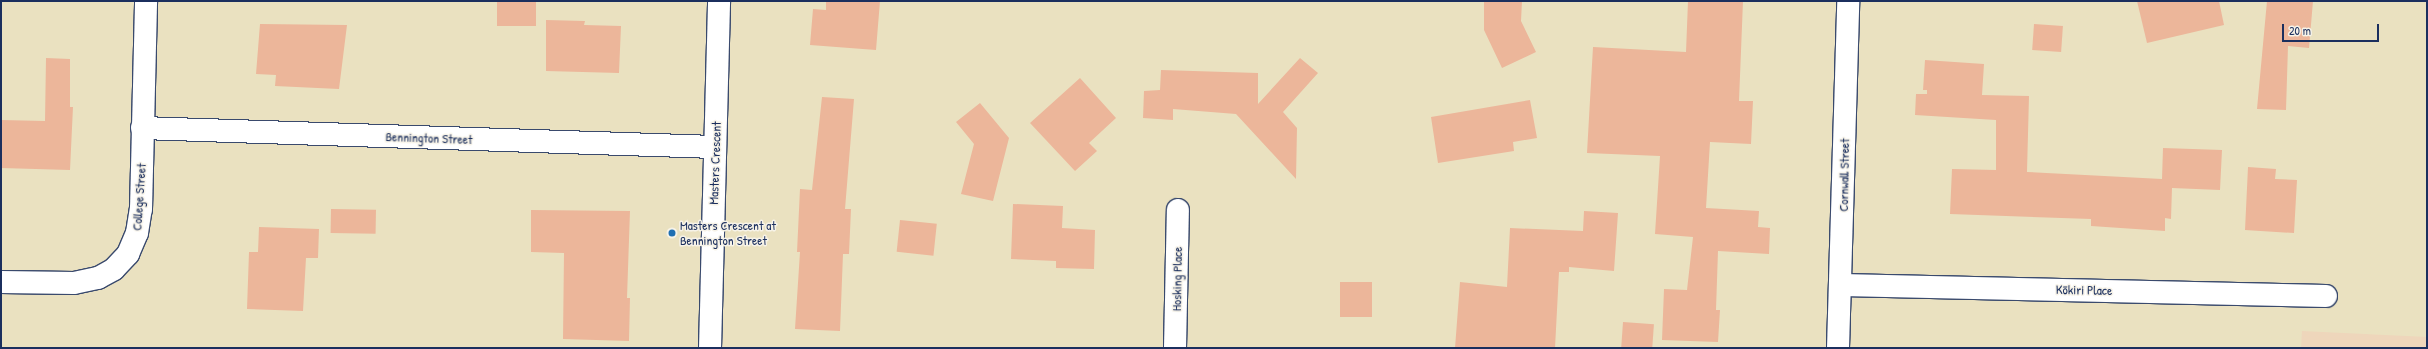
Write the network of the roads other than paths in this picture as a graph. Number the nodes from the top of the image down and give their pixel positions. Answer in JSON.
{"nodes":[{"id":1,"x":146,"y":1,"type":"edge"},
{"id":2,"x":719,"y":1,"type":"edge"},
{"id":3,"x":1848,"y":1,"type":"edge"},
{"id":4,"x":142,"y":128,"type":"junction"},
{"id":5,"x":715,"y":147,"type":"junction"},
{"id":6,"x":1178,"y":210,"type":"dead end"},
{"id":7,"x":1,"y":282,"type":"edge"},
{"id":8,"x":1842,"y":284,"type":"junction"},
{"id":9,"x":2326,"y":296,"type":"dead end"},
{"id":10,"x":710,"y":348,"type":"edge"},
{"id":11,"x":1175,"y":348,"type":"edge"},
{"id":12,"x":1838,"y":348,"type":"edge"}],
"edges":[{"from":1,"to":4,"type":"street","name":"College Street"},
{"from":2,"to":5,"type":"street","name":"Masters Crescent"},
{"from":3,"to":8,"type":"street","name":"Cornwall Street"},
{"from":4,"to":5,"type":"street","name":"Bennington Street"},
{"from":4,"to":7,"type":"street","name":"College Street"},
{"from":5,"to":10,"type":"street","name":"Masters Crescent"},
{"from":6,"to":11,"type":"street","name":"Hosking Place"},
{"from":8,"to":9,"type":"street","name":"Kōkiri Place"},
{"from":8,"to":12,"type":"street","name":"Cornwall Street"}]}
